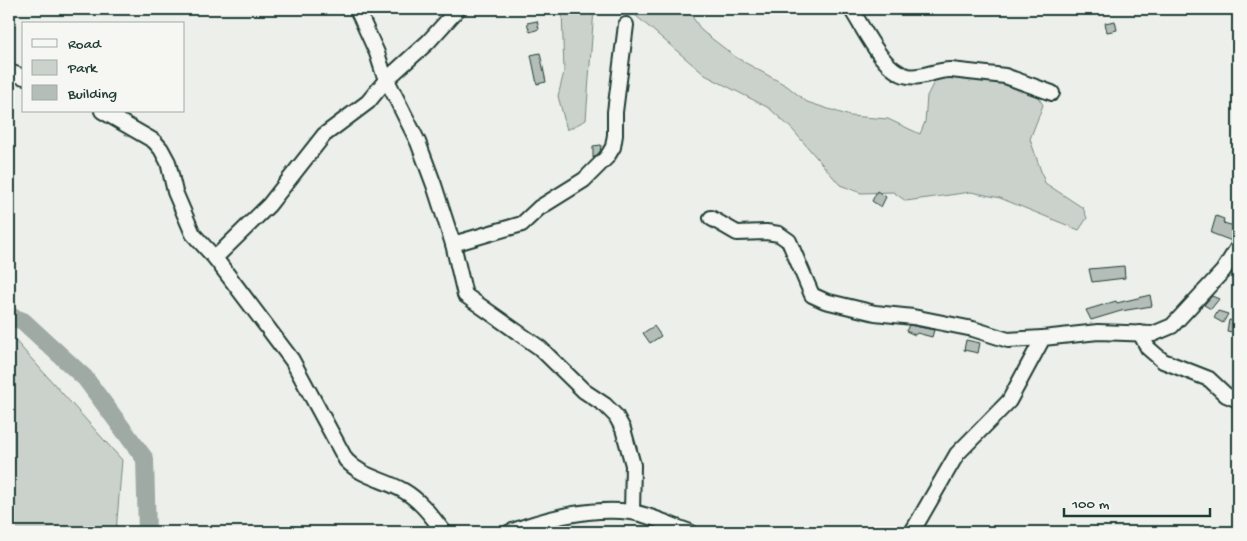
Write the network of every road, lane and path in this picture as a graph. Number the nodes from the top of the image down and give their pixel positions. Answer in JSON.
{"nodes":[{"id":1,"x":357,"y":9,"type":"edge"},
{"id":2,"x":458,"y":9,"type":"edge"},
{"id":3,"x":851,"y":9,"type":"edge"},
{"id":4,"x":626,"y":24,"type":"dead end"},
{"id":5,"x":9,"y":72,"type":"edge"},
{"id":6,"x":22,"y":76,"type":"edge"},
{"id":7,"x":386,"y":80,"type":"junction"},
{"id":8,"x":1052,"y":93,"type":"dead end"},
{"id":9,"x":104,"y":112,"type":"edge"},
{"id":10,"x":711,"y":218,"type":"dead end"},
{"id":11,"x":453,"y":244,"type":"junction"},
{"id":12,"x":1238,"y":248,"type":"edge"},
{"id":13,"x":215,"y":258,"type":"junction"},
{"id":14,"x":1140,"y":333,"type":"junction"},
{"id":15,"x":1043,"y":338,"type":"junction"},
{"id":16,"x":1238,"y":400,"type":"edge"},
{"id":17,"x":632,"y":512,"type":"junction"},
{"id":18,"x":444,"y":532,"type":"edge"},
{"id":19,"x":510,"y":532,"type":"edge"},
{"id":20,"x":690,"y":532,"type":"edge"},
{"id":21,"x":912,"y":532,"type":"edge"}],
"edges":[{"from":1,"to":7,"type":"street"},
{"from":2,"to":7,"type":"street"},
{"from":3,"to":8,"type":"street"},
{"from":4,"to":11,"type":"street"},
{"from":5,"to":6,"type":"street"},
{"from":7,"to":11,"type":"street"},
{"from":7,"to":13,"type":"street"},
{"from":9,"to":13,"type":"street"},
{"from":10,"to":15,"type":"street"},
{"from":11,"to":17,"type":"street"},
{"from":12,"to":14,"type":"street"},
{"from":13,"to":18,"type":"street"},
{"from":14,"to":15,"type":"street"},
{"from":14,"to":16,"type":"street"},
{"from":15,"to":21,"type":"street"},
{"from":17,"to":19,"type":"street"},
{"from":17,"to":20,"type":"street"}]}
